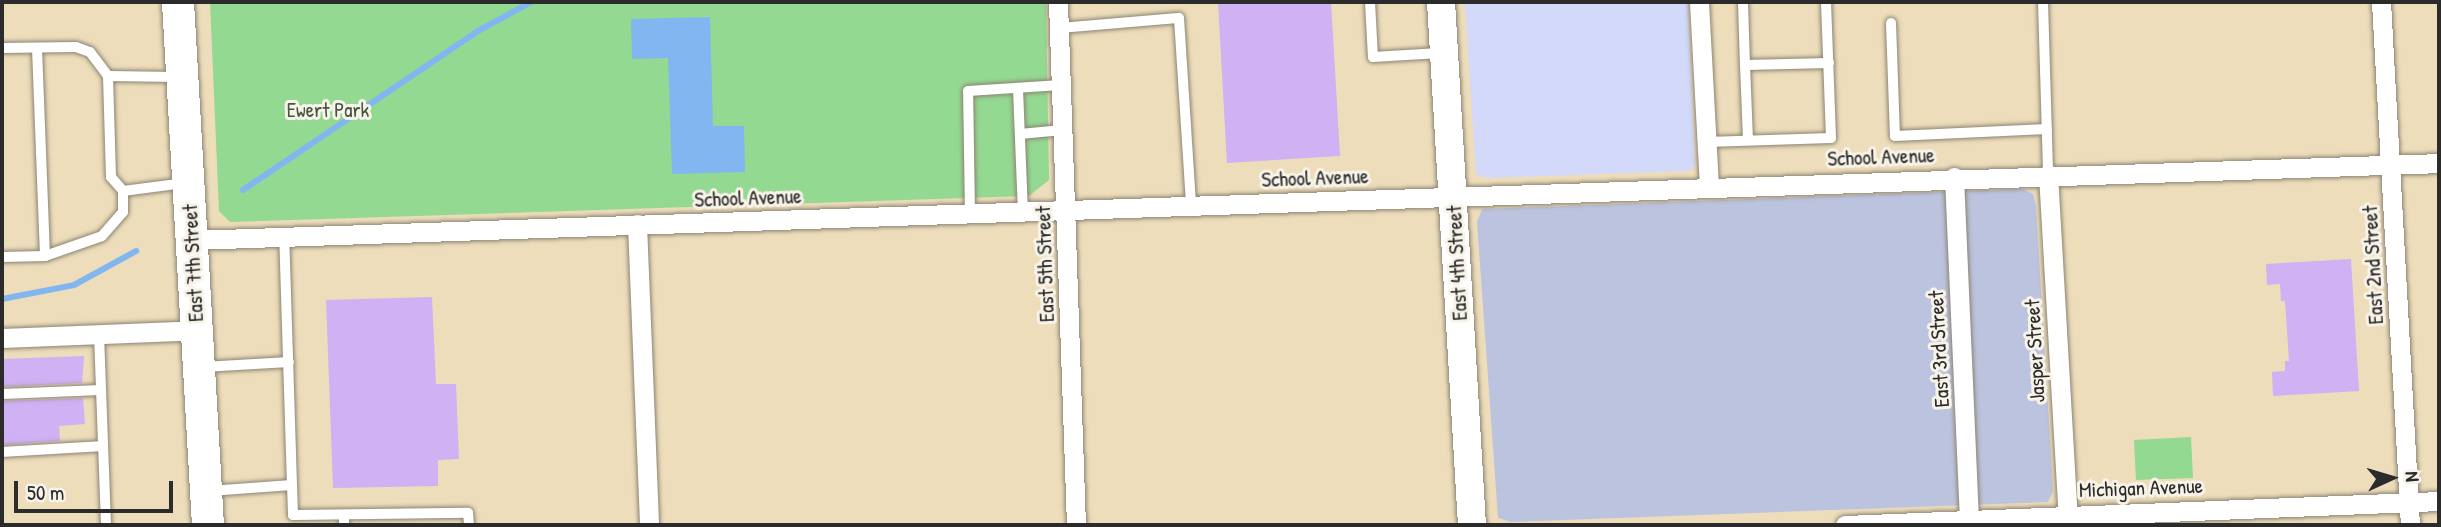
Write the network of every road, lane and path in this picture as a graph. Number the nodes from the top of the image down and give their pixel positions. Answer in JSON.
{"nodes":[{"id":1,"x":178,"y":2,"type":"edge"},
{"id":2,"x":1058,"y":2,"type":"edge"},
{"id":3,"x":1370,"y":2,"type":"edge"},
{"id":4,"x":1441,"y":2,"type":"edge"},
{"id":5,"x":1699,"y":2,"type":"edge"},
{"id":6,"x":1743,"y":2,"type":"edge"},
{"id":7,"x":1826,"y":2,"type":"edge"},
{"id":8,"x":2043,"y":2,"type":"edge"},
{"id":9,"x":2381,"y":2,"type":"edge"},
{"id":10,"x":1891,"y":23,"type":"dead end"},
{"id":11,"x":1059,"y":28,"type":"junction"},
{"id":12,"x":2,"y":48,"type":"edge"},
{"id":13,"x":37,"y":48,"type":"junction"},
{"id":14,"x":1444,"y":53,"type":"junction"},
{"id":15,"x":1829,"y":63,"type":"junction"},
{"id":16,"x":1745,"y":65,"type":"junction"},
{"id":17,"x":108,"y":76,"type":"junction"},
{"id":18,"x":183,"y":77,"type":"junction"},
{"id":19,"x":1061,"y":85,"type":"junction"},
{"id":20,"x":1018,"y":89,"type":"junction"},
{"id":21,"x":2047,"y":129,"type":"junction"},
{"id":22,"x":1063,"y":131,"type":"junction"},
{"id":23,"x":1020,"y":134,"type":"junction"},
{"id":24,"x":1748,"y":140,"type":"junction"},
{"id":25,"x":1706,"y":142,"type":"junction"},
{"id":26,"x":2439,"y":163,"type":"edge"},
{"id":27,"x":2391,"y":164,"type":"junction"},
{"id":28,"x":2048,"y":174,"type":"junction"},
{"id":29,"x":1954,"y":177,"type":"junction"},
{"id":30,"x":188,"y":182,"type":"junction"},
{"id":31,"x":1709,"y":185,"type":"junction"},
{"id":32,"x":123,"y":191,"type":"junction"},
{"id":33,"x":1453,"y":196,"type":"junction"},
{"id":34,"x":1191,"y":205,"type":"junction"},
{"id":35,"x":1066,"y":210,"type":"junction"},
{"id":36,"x":1023,"y":211,"type":"junction"},
{"id":37,"x":970,"y":215,"type":"junction"},
{"id":38,"x":637,"y":223,"type":"junction"},
{"id":39,"x":284,"y":237,"type":"junction"},
{"id":40,"x":192,"y":240,"type":"junction"},
{"id":41,"x":45,"y":256,"type":"junction"},
{"id":42,"x":2,"y":257,"type":"edge"},
{"id":43,"x":197,"y":330,"type":"junction"},
{"id":44,"x":99,"y":334,"type":"junction"},
{"id":45,"x":2,"y":338,"type":"edge"},
{"id":46,"x":289,"y":362,"type":"junction"},
{"id":47,"x":199,"y":367,"type":"junction"},
{"id":48,"x":101,"y":390,"type":"junction"},
{"id":49,"x":2,"y":394,"type":"edge"},
{"id":50,"x":103,"y":446,"type":"junction"},
{"id":51,"x":2,"y":452,"type":"edge"},
{"id":52,"x":292,"y":485,"type":"junction"},
{"id":53,"x":206,"y":491,"type":"junction"},
{"id":54,"x":2439,"y":501,"type":"edge"},
{"id":55,"x":2409,"y":502,"type":"junction"},
{"id":56,"x":2240,"y":517,"type":"edge"},
{"id":57,"x":1969,"y":519,"type":"junction"},
{"id":58,"x":2067,"y":519,"type":"edge"},
{"id":59,"x":344,"y":520,"type":"edge"},
{"id":60,"x":106,"y":525,"type":"edge"},
{"id":61,"x":208,"y":525,"type":"edge"},
{"id":62,"x":469,"y":525,"type":"edge"},
{"id":63,"x":649,"y":525,"type":"edge"},
{"id":64,"x":1076,"y":525,"type":"edge"},
{"id":65,"x":1472,"y":525,"type":"edge"},
{"id":66,"x":1845,"y":525,"type":"edge"},
{"id":67,"x":2410,"y":525,"type":"edge"}],
"edges":[{"from":1,"to":18,"type":"main road","name":"East 7th Street"},
{"from":2,"to":11,"type":"street","name":"East 5th Street"},
{"from":3,"to":14,"type":"lane"},
{"from":4,"to":14,"type":"street","name":"East 4th Street"},
{"from":5,"to":25,"type":"street"},
{"from":6,"to":16,"type":"lane"},
{"from":7,"to":15,"type":"lane"},
{"from":8,"to":21,"type":"lane"},
{"from":9,"to":27,"type":"street","name":"East 2nd Street"},
{"from":10,"to":21,"type":"lane"},
{"from":11,"to":19,"type":"street","name":"East 5th Street"},
{"from":11,"to":34,"type":"lane"},
{"from":12,"to":13,"type":"lane"},
{"from":13,"to":17,"type":"lane"},
{"from":13,"to":41,"type":"lane"},
{"from":14,"to":33,"type":"street","name":"East 4th Street"},
{"from":15,"to":16,"type":"lane"},
{"from":15,"to":24,"type":"lane"},
{"from":16,"to":24,"type":"lane"},
{"from":17,"to":18,"type":"lane"},
{"from":17,"to":32,"type":"lane"},
{"from":18,"to":30,"type":"main road","name":"East 7th Street"},
{"from":19,"to":20,"type":"lane"},
{"from":19,"to":22,"type":"street","name":"East 5th Street"},
{"from":20,"to":23,"type":"lane"},
{"from":20,"to":37,"type":"lane"},
{"from":21,"to":28,"type":"lane"},
{"from":22,"to":23,"type":"lane"},
{"from":22,"to":35,"type":"street","name":"East 5th Street"},
{"from":23,"to":36,"type":"lane"},
{"from":24,"to":25,"type":"lane"},
{"from":25,"to":31,"type":"street"},
{"from":26,"to":27,"type":"street","name":"School Avenue"},
{"from":27,"to":28,"type":"street","name":"School Avenue"},
{"from":27,"to":55,"type":"street","name":"East 2nd Street"},
{"from":28,"to":29,"type":"street","name":"School Avenue"},
{"from":28,"to":58,"type":"street","name":"Jasper Street"},
{"from":29,"to":31,"type":"street","name":"School Avenue"},
{"from":29,"to":57,"type":"street","name":"East 3rd Street"},
{"from":30,"to":32,"type":"lane"},
{"from":30,"to":40,"type":"main road","name":"East 7th Street"},
{"from":31,"to":33,"type":"street","name":"School Avenue"},
{"from":32,"to":41,"type":"lane"},
{"from":33,"to":34,"type":"street","name":"School Avenue"},
{"from":33,"to":65,"type":"street","name":"East 4th Street"},
{"from":34,"to":35,"type":"street","name":"School Avenue"},
{"from":35,"to":36,"type":"street","name":"School Avenue"},
{"from":35,"to":64,"type":"street","name":"East 5th Street"},
{"from":36,"to":37,"type":"street","name":"School Avenue"},
{"from":37,"to":38,"type":"street","name":"School Avenue"},
{"from":38,"to":39,"type":"street","name":"School Avenue"},
{"from":38,"to":63,"type":"street"},
{"from":39,"to":40,"type":"street","name":"School Avenue"},
{"from":39,"to":46,"type":"lane"},
{"from":40,"to":43,"type":"main road","name":"East 7th Street"},
{"from":41,"to":42,"type":"lane"},
{"from":43,"to":44,"type":"street"},
{"from":43,"to":47,"type":"main road","name":"East 7th Street"},
{"from":44,"to":45,"type":"street"},
{"from":44,"to":48,"type":"lane"},
{"from":46,"to":47,"type":"lane"},
{"from":46,"to":52,"type":"lane"},
{"from":47,"to":53,"type":"main road","name":"East 7th Street"},
{"from":48,"to":49,"type":"lane"},
{"from":48,"to":50,"type":"lane"},
{"from":50,"to":51,"type":"lane"},
{"from":50,"to":60,"type":"lane"},
{"from":52,"to":53,"type":"lane"},
{"from":52,"to":59,"type":"lane"},
{"from":53,"to":61,"type":"main road","name":"East 7th Street"},
{"from":54,"to":55,"type":"street","name":"Michigan Avenue"},
{"from":55,"to":56,"type":"street","name":"Michigan Avenue"},
{"from":55,"to":67,"type":"street","name":"East 2nd Street"},
{"from":56,"to":58,"type":"street","name":"Michigan Avenue"},
{"from":57,"to":58,"type":"street","name":"Michigan Avenue"},
{"from":57,"to":66,"type":"street","name":"Michigan Avenue"},
{"from":59,"to":62,"type":"lane"}]}
